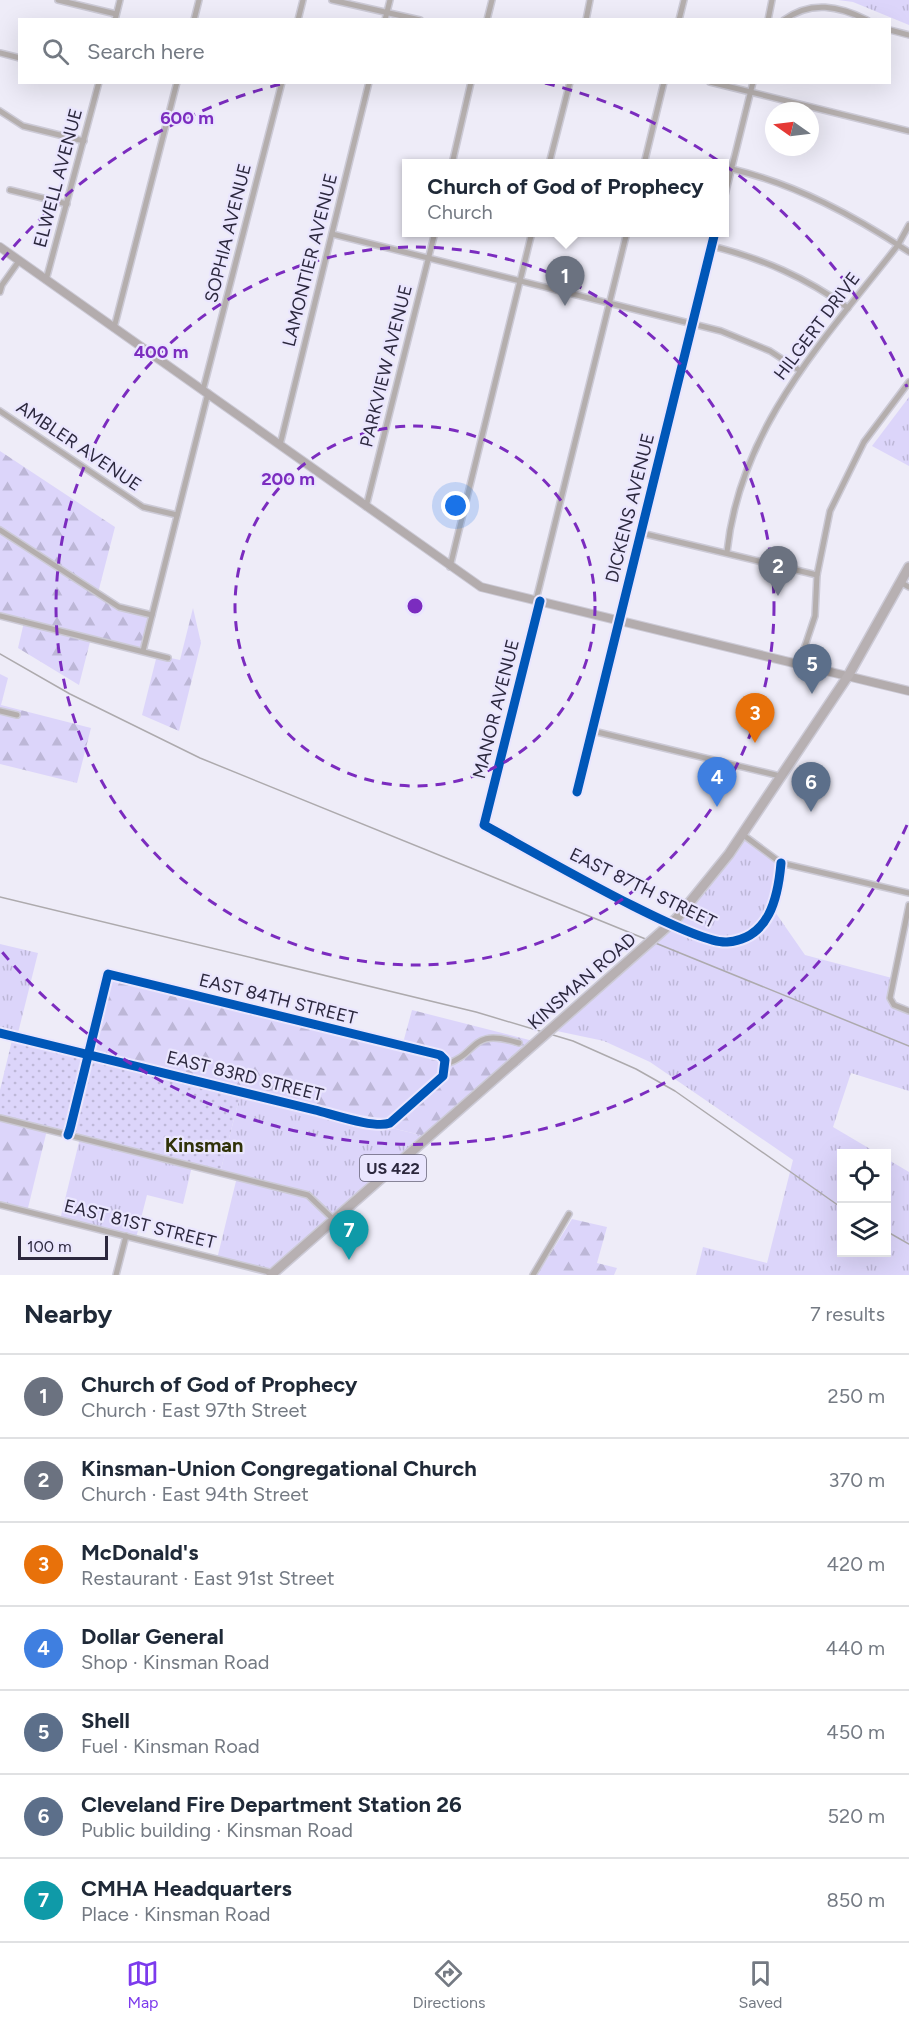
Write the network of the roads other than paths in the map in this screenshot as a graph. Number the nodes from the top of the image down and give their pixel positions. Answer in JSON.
{"nodes":[{"id":1,"x":58,"y":0,"type":"edge"},
{"id":2,"x":120,"y":0,"type":"edge"},
{"id":3,"x":199,"y":0,"type":"edge"},
{"id":4,"x":303,"y":0,"type":"edge"},
{"id":5,"x":332,"y":0,"type":"edge"},
{"id":6,"x":390,"y":0,"type":"edge"},
{"id":7,"x":492,"y":0,"type":"edge"},
{"id":8,"x":590,"y":0,"type":"edge"},
{"id":9,"x":684,"y":0,"type":"edge"},
{"id":10,"x":772,"y":0,"type":"edge"},
{"id":11,"x":830,"y":0,"type":"edge"},
{"id":12,"x":835,"y":6,"type":"junction"},
{"id":13,"x":386,"y":16,"type":"edge"},
{"id":14,"x":115,"y":17,"type":"edge"},
{"id":15,"x":194,"y":18,"type":"edge"},
{"id":16,"x":298,"y":18,"type":"edge"},
{"id":17,"x":403,"y":18,"type":"edge"},
{"id":18,"x":488,"y":18,"type":"edge"},
{"id":19,"x":586,"y":18,"type":"edge"},
{"id":20,"x":680,"y":18,"type":"edge"},
{"id":21,"x":768,"y":18,"type":"edge"},
{"id":22,"x":787,"y":18,"type":"edge"},
{"id":23,"x":862,"y":18,"type":"edge"},
{"id":24,"x":891,"y":30,"type":"edge"},
{"id":25,"x":909,"y":35,"type":"edge"},
{"id":26,"x":0,"y":53,"type":"edge"},
{"id":27,"x":18,"y":58,"type":"edge"},
{"id":28,"x":98,"y":84,"type":"edge"},
{"id":29,"x":176,"y":84,"type":"edge"},
{"id":30,"x":282,"y":84,"type":"edge"},
{"id":31,"x":369,"y":84,"type":"edge"},
{"id":32,"x":471,"y":84,"type":"edge"},
{"id":33,"x":569,"y":84,"type":"edge"},
{"id":34,"x":663,"y":84,"type":"edge"},
{"id":35,"x":717,"y":84,"type":"edge"},
{"id":36,"x":753,"y":84,"type":"edge"},
{"id":37,"x":751,"y":93,"type":"junction"},
{"id":38,"x":0,"y":111,"type":"edge"},
{"id":39,"x":909,"y":131,"type":"edge"},
{"id":40,"x":84,"y":141,"type":"junction"},
{"id":41,"x":453,"y":159,"type":"edge"},
{"id":42,"x":550,"y":159,"type":"edge"},
{"id":43,"x":645,"y":159,"type":"edge"},
{"id":44,"x":732,"y":169,"type":"junction"},
{"id":45,"x":729,"y":180,"type":"edge"},
{"id":46,"x":10,"y":190,"type":"dead end"},
{"id":47,"x":67,"y":204,"type":"junction"},
{"id":48,"x":909,"y":225,"type":"edge"},
{"id":49,"x":332,"y":234,"type":"junction"},
{"id":50,"x":434,"y":237,"type":"edge"},
{"id":51,"x":531,"y":237,"type":"edge"},
{"id":52,"x":626,"y":237,"type":"edge"},
{"id":53,"x":714,"y":237,"type":"edge"},
{"id":54,"x":898,"y":245,"type":"junction"},
{"id":55,"x":712,"y":246,"type":"junction"},
{"id":56,"x":0,"y":247,"type":"edge"},
{"id":57,"x":909,"y":252,"type":"edge"},
{"id":58,"x":428,"y":258,"type":"junction"},
{"id":59,"x":19,"y":261,"type":"junction"},
{"id":60,"x":46,"y":280,"type":"junction"},
{"id":61,"x":520,"y":281,"type":"junction"},
{"id":62,"x":0,"y":292,"type":"edge"},
{"id":63,"x":609,"y":304,"type":"junction"},
{"id":64,"x":848,"y":308,"type":"junction"},
{"id":65,"x":692,"y":324,"type":"junction"},
{"id":66,"x":114,"y":328,"type":"junction"},
{"id":67,"x":799,"y":370,"type":"junction"},
{"id":68,"x":909,"y":382,"type":"edge"},
{"id":69,"x":205,"y":392,"type":"junction"},
{"id":70,"x":0,"y":411,"type":"edge"},
{"id":71,"x":280,"y":445,"type":"junction"},
{"id":72,"x":366,"y":507,"type":"junction"},
{"id":73,"x":177,"y":515,"type":"junction"},
{"id":74,"x":0,"y":530,"type":"edge"},
{"id":75,"x":641,"y":533,"type":"junction"},
{"id":76,"x":727,"y":552,"type":"junction"},
{"id":77,"x":450,"y":567,"type":"junction"},
{"id":78,"x":909,"y":567,"type":"edge"},
{"id":79,"x":817,"y":575,"type":"junction"},
{"id":80,"x":905,"y":585,"type":"edge"},
{"id":81,"x":538,"y":601,"type":"junction"},
{"id":82,"x":152,"y":615,"type":"junction"},
{"id":83,"x":0,"y":616,"type":"edge"},
{"id":84,"x":620,"y":621,"type":"junction"},
{"id":85,"x":142,"y":651,"type":"junction"},
{"id":86,"x":168,"y":658,"type":"dead end"},
{"id":87,"x":799,"y":664,"type":"junction"},
{"id":88,"x":848,"y":676,"type":"junction"},
{"id":89,"x":909,"y":691,"type":"edge"},
{"id":90,"x":0,"y":711,"type":"edge"},
{"id":91,"x":17,"y":715,"type":"dead end"},
{"id":92,"x":593,"y":731,"type":"junction"},
{"id":93,"x":780,"y":776,"type":"junction"},
{"id":94,"x":577,"y":792,"type":"dead end"},
{"id":95,"x":484,"y":825,"type":"joint"},
{"id":96,"x":742,"y":834,"type":"junction"},
{"id":97,"x":781,"y":863,"type":"junction"},
{"id":98,"x":909,"y":893,"type":"edge"},
{"id":99,"x":909,"y":905,"type":"edge"},
{"id":100,"x":909,"y":1011,"type":"edge"},
{"id":101,"x":0,"y":1033,"type":"edge"},
{"id":102,"x":519,"y":1043,"type":"dead end"},
{"id":103,"x":88,"y":1054,"type":"junction"},
{"id":104,"x":446,"y":1064,"type":"junction"},
{"id":105,"x":0,"y":1118,"type":"edge"},
{"id":106,"x":68,"y":1135,"type":"junction"},
{"id":107,"x":0,"y":1205,"type":"edge"},
{"id":108,"x":569,"y":1214,"type":"dead end"},
{"id":109,"x":334,"y":1220,"type":"junction"},
{"id":110,"x":126,"y":1236,"type":"junction"},
{"id":111,"x":272,"y":1274,"type":"edge"},
{"id":112,"x":116,"y":1275,"type":"edge"},
{"id":113,"x":533,"y":1275,"type":"edge"}],
"edges":[{"from":1,"to":14,"type":"street"},
{"from":2,"to":14,"type":"street"},
{"from":3,"to":15,"type":"street"},
{"from":4,"to":16,"type":"street"},
{"from":5,"to":13,"type":"street"},
{"from":6,"to":13,"type":"street"},
{"from":7,"to":18,"type":"street"},
{"from":8,"to":19,"type":"street"},
{"from":9,"to":20,"type":"street"},
{"from":10,"to":21,"type":"street"},
{"from":11,"to":12,"type":"street"},
{"from":12,"to":22,"type":"street"},
{"from":12,"to":23,"type":"street"},
{"from":13,"to":17,"type":"street"},
{"from":24,"to":25,"type":"street"},
{"from":26,"to":27,"type":"street"},
{"from":28,"to":40,"type":"street","name":"ELWELL AVENUE"},
{"from":29,"to":66,"type":"street"},
{"from":30,"to":69,"type":"street","name":"SOPHIA AVENUE"},
{"from":31,"to":49,"type":"street","name":"LAMONTIER AVENUE"},
{"from":32,"to":41,"type":"street"},
{"from":33,"to":42,"type":"street"},
{"from":34,"to":43,"type":"street"},
{"from":35,"to":37,"type":"street"},
{"from":36,"to":37,"type":"street"},
{"from":37,"to":39,"type":"street"},
{"from":37,"to":44,"type":"street"},
{"from":38,"to":40,"type":"street"},
{"from":40,"to":47,"type":"street","name":"ELWELL AVENUE"},
{"from":44,"to":45,"type":"street"},
{"from":44,"to":54,"type":"street"},
{"from":46,"to":47,"type":"street"},
{"from":47,"to":60,"type":"street","name":"ELWELL AVENUE"},
{"from":48,"to":54,"type":"street","name":"HILGERT DRIVE"},
{"from":49,"to":58,"type":"street"},
{"from":49,"to":71,"type":"street","name":"LAMONTIER AVENUE"},
{"from":50,"to":58,"type":"street","name":"PARKVIEW AVENUE"},
{"from":51,"to":61,"type":"street"},
{"from":52,"to":63,"type":"street","name":"MANOR AVENUE"},
{"from":53,"to":55,"type":"street","name":"DICKENS AVENUE"},
{"from":54,"to":57,"type":"street"},
{"from":54,"to":64,"type":"street","name":"HILGERT DRIVE"},
{"from":55,"to":64,"type":"street"},
{"from":55,"to":65,"type":"street","name":"DICKENS AVENUE"},
{"from":56,"to":59,"type":"main road"},
{"from":58,"to":61,"type":"street"},
{"from":58,"to":72,"type":"street","name":"PARKVIEW AVENUE"},
{"from":59,"to":60,"type":"main road"},
{"from":59,"to":62,"type":"street"},
{"from":60,"to":66,"type":"main road"},
{"from":61,"to":63,"type":"street"},
{"from":61,"to":77,"type":"street"},
{"from":63,"to":65,"type":"street"},
{"from":63,"to":81,"type":"street","name":"MANOR AVENUE"},
{"from":64,"to":67,"type":"street","name":"HILGERT DRIVE"},
{"from":65,"to":67,"type":"street"},
{"from":65,"to":75,"type":"street","name":"DICKENS AVENUE"},
{"from":66,"to":69,"type":"main road"},
{"from":67,"to":76,"type":"street","name":"HILGERT DRIVE"},
{"from":68,"to":79,"type":"street"},
{"from":69,"to":71,"type":"main road"},
{"from":69,"to":73,"type":"street","name":"SOPHIA AVENUE"},
{"from":70,"to":73,"type":"street","name":"AMBLER AVENUE"},
{"from":71,"to":72,"type":"main road"},
{"from":72,"to":77,"type":"main road"},
{"from":73,"to":82,"type":"street","name":"SOPHIA AVENUE"},
{"from":74,"to":82,"type":"street"},
{"from":75,"to":76,"type":"street"},
{"from":75,"to":84,"type":"street","name":"DICKENS AVENUE"},
{"from":76,"to":79,"type":"street"},
{"from":77,"to":81,"type":"main road"},
{"from":78,"to":80,"type":"main road","name":"KINSMAN ROAD","number":"US 422"},
{"from":79,"to":87,"type":"street"},
{"from":80,"to":88,"type":"main road","name":"KINSMAN ROAD","number":"US 422"},
{"from":81,"to":84,"type":"main road"},
{"from":81,"to":95,"type":"street","name":"MANOR AVENUE"},
{"from":82,"to":85,"type":"street","name":"SOPHIA AVENUE"},
{"from":83,"to":85,"type":"street"},
{"from":84,"to":87,"type":"main road"},
{"from":84,"to":92,"type":"street","name":"DICKENS AVENUE"},
{"from":85,"to":86,"type":"street"},
{"from":87,"to":88,"type":"main road"},
{"from":88,"to":89,"type":"main road"},
{"from":88,"to":93,"type":"main road","name":"KINSMAN ROAD","number":"US 422"},
{"from":90,"to":91,"type":"street"},
{"from":92,"to":93,"type":"street"},
{"from":92,"to":94,"type":"street","name":"DICKENS AVENUE"},
{"from":93,"to":96,"type":"main road","name":"KINSMAN ROAD","number":"US 422"},
{"from":95,"to":97,"type":"street","name":"EAST 87TH STREET"},
{"from":96,"to":97,"type":"street"},
{"from":96,"to":109,"type":"main road","name":"KINSMAN ROAD","number":"US 422","bridge":true},
{"from":97,"to":98,"type":"street"},
{"from":99,"to":100,"type":"street"},
{"from":101,"to":103,"type":"street","name":"EAST 83RD STREET"},
{"from":102,"to":104,"type":"street"},
{"from":103,"to":104,"type":"street","name":"EAST 83RD STREET"},
{"from":103,"to":104,"type":"street","name":"EAST 84TH STREET"},
{"from":103,"to":106,"type":"street"},
{"from":105,"to":106,"type":"street"},
{"from":106,"to":109,"type":"street"},
{"from":107,"to":110,"type":"street","name":"EAST 81ST STREET"},
{"from":108,"to":113,"type":"street"},
{"from":109,"to":111,"type":"main road","name":"KINSMAN ROAD","number":"US 422"},
{"from":110,"to":111,"type":"street","name":"EAST 81ST STREET"},
{"from":110,"to":112,"type":"street"}]}
